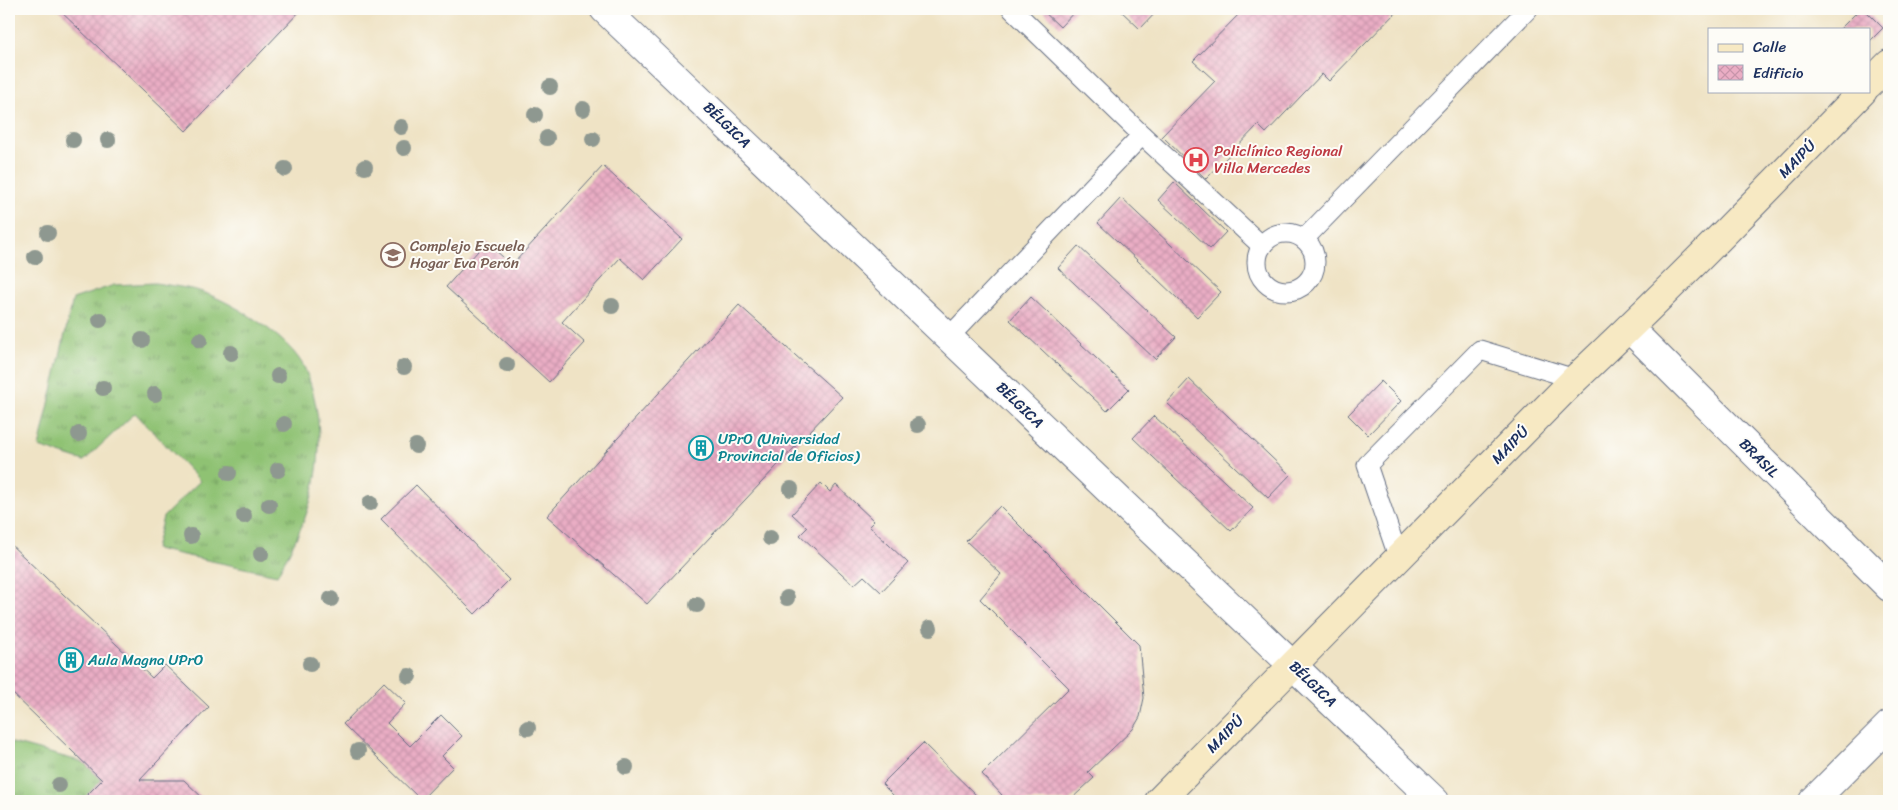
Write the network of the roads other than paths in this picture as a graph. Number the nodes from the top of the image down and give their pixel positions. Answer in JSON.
{"nodes":[{"id":1,"x":604,"y":9,"type":"edge"},
{"id":2,"x":1012,"y":9,"type":"edge"},
{"id":3,"x":1528,"y":9,"type":"edge"},
{"id":4,"x":1889,"y":64,"type":"edge"},
{"id":5,"x":1870,"y":83,"type":"edge"},
{"id":6,"x":1862,"y":92,"type":"edge"},
{"id":7,"x":1142,"y":135,"type":"junction"},
{"id":8,"x":1304,"y":239,"type":"junction"},
{"id":9,"x":1262,"y":246,"type":"junction"},
{"id":10,"x":1629,"y":328,"type":"junction"},
{"id":11,"x":949,"y":337,"type":"junction"},
{"id":12,"x":1575,"y":378,"type":"junction"},
{"id":13,"x":1399,"y":559,"type":"junction"},
{"id":14,"x":1889,"y":587,"type":"edge"},
{"id":15,"x":1292,"y":665,"type":"junction"},
{"id":16,"x":1889,"y":725,"type":"edge"},
{"id":17,"x":1159,"y":801,"type":"edge"},
{"id":18,"x":1435,"y":801,"type":"edge"},
{"id":19,"x":1812,"y":801,"type":"edge"}],
"edges":[{"from":1,"to":11,"type":"street","name":"BÉLGICA"},
{"from":2,"to":7,"type":"lane"},
{"from":3,"to":8,"type":"lane"},
{"from":4,"to":5,"type":"street"},
{"from":6,"to":10,"type":"street","name":"MAIPÚ"},
{"from":7,"to":9,"type":"lane"},
{"from":7,"to":11,"type":"lane"},
{"from":8,"to":9,"type":"lane"},
{"from":8,"to":9,"type":"lane"},
{"from":10,"to":12,"type":"street","name":"MAIPÚ"},
{"from":10,"to":14,"type":"street","name":"BRASIL"},
{"from":11,"to":15,"type":"street","name":"BÉLGICA"},
{"from":12,"to":13,"type":"street","name":"MAIPÚ"},
{"from":12,"to":13,"type":"lane"},
{"from":13,"to":15,"type":"street","name":"MAIPÚ"},
{"from":15,"to":17,"type":"street","name":"MAIPÚ"},
{"from":15,"to":18,"type":"street","name":"BÉLGICA"},
{"from":16,"to":19,"type":"street"}]}
